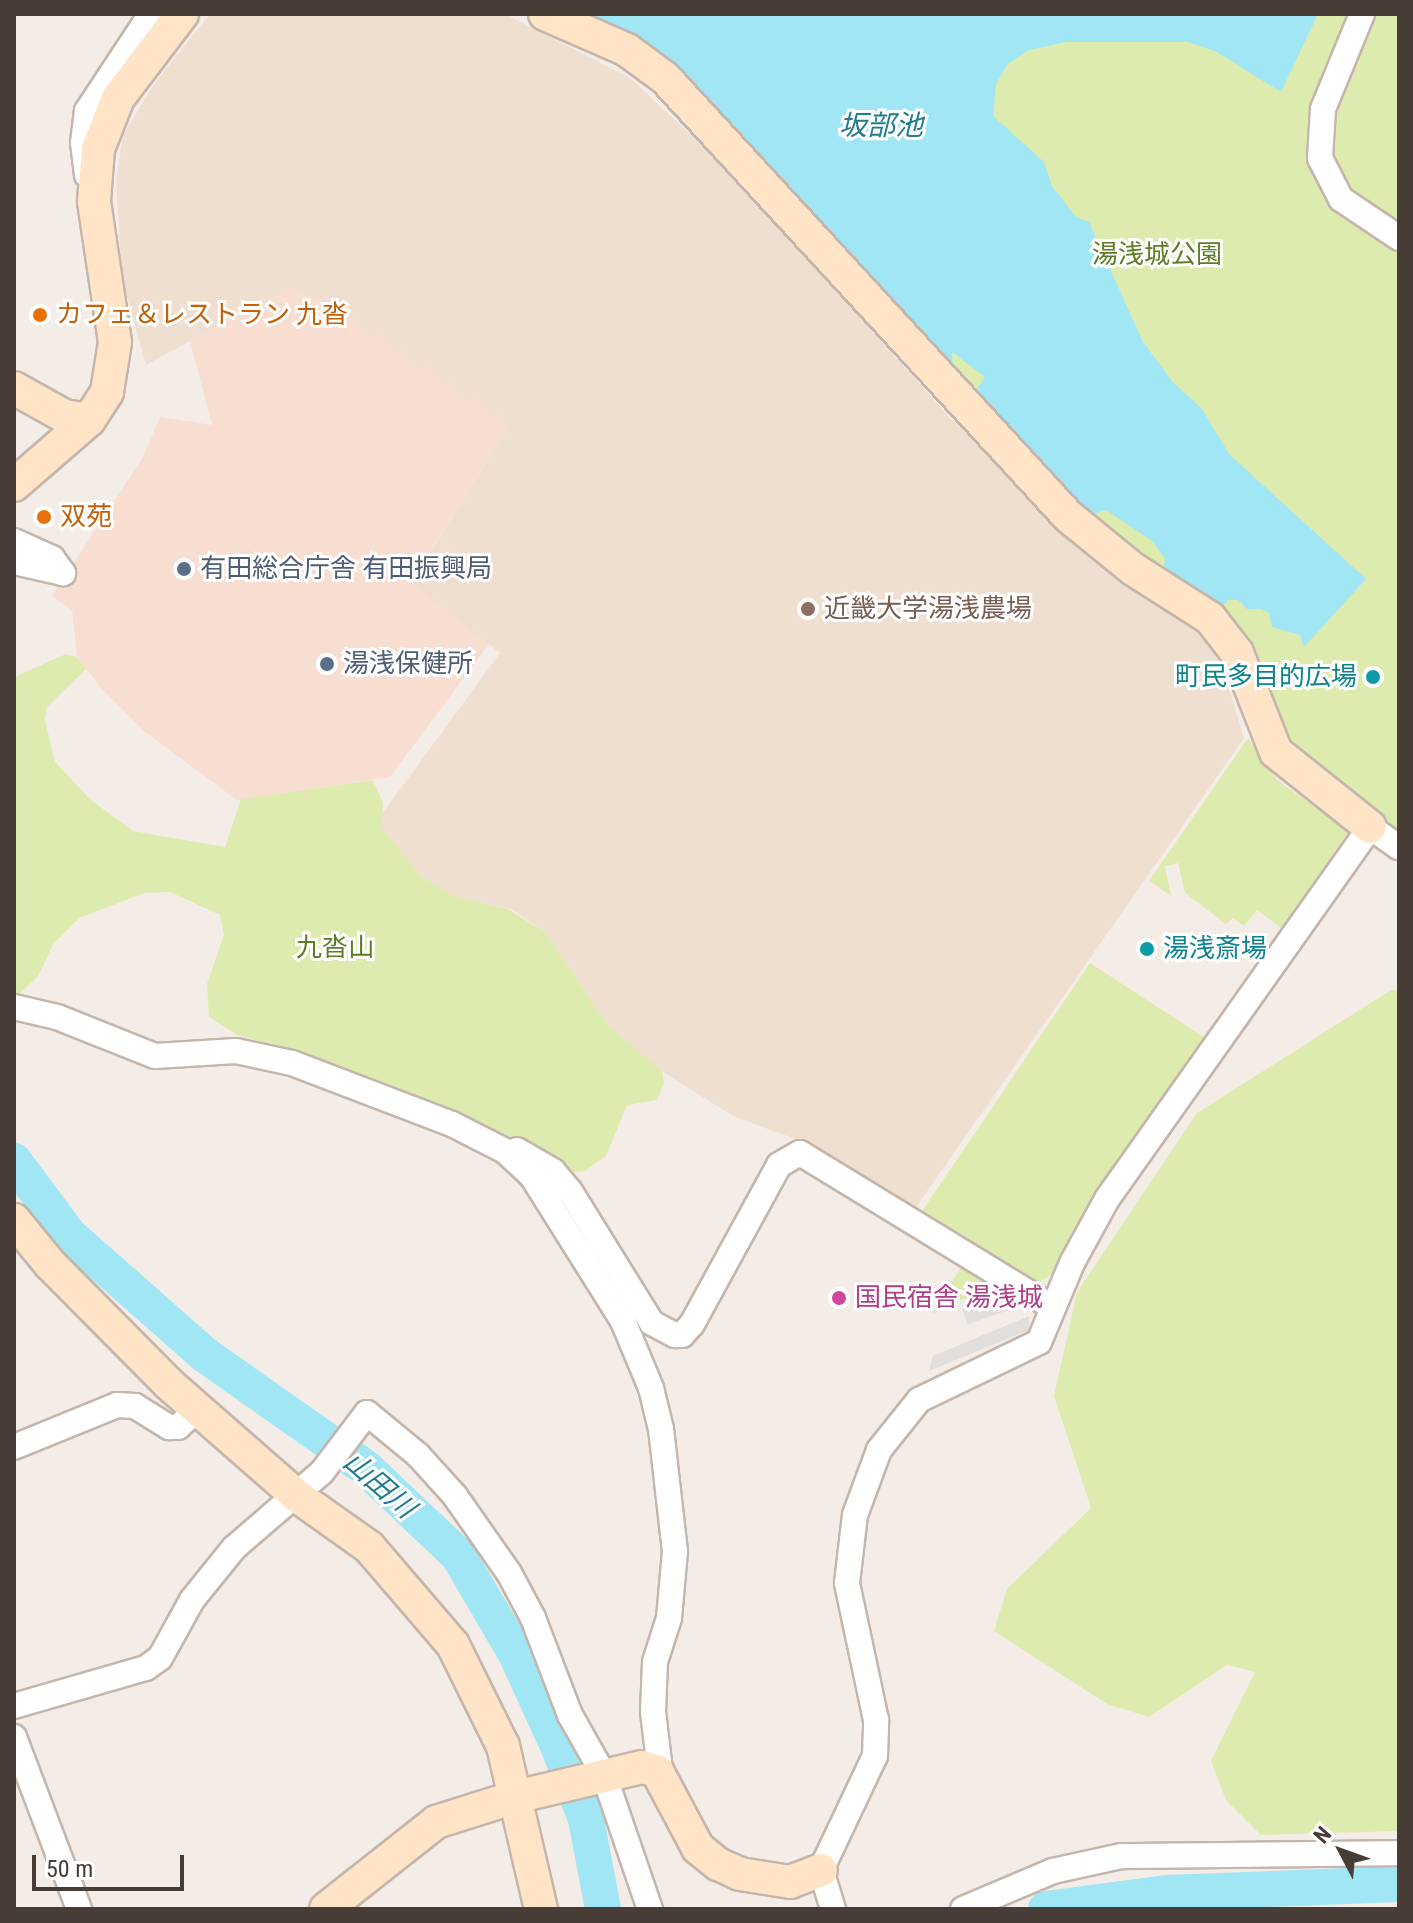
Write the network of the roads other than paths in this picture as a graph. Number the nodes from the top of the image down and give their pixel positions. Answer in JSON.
{"nodes":[{"id":1,"x":151,"y":14,"type":"edge"},
{"id":2,"x":182,"y":14,"type":"edge"},
{"id":3,"x":545,"y":14,"type":"edge"},
{"id":4,"x":1362,"y":14,"type":"edge"},
{"id":5,"x":94,"y":201,"type":"junction"},
{"id":6,"x":1399,"y":238,"type":"edge"},
{"id":7,"x":14,"y":388,"type":"edge"},
{"id":8,"x":89,"y":420,"type":"junction"},
{"id":9,"x":14,"y":485,"type":"edge"},
{"id":10,"x":14,"y":541,"type":"edge"},
{"id":11,"x":14,"y":562,"type":"edge"},
{"id":12,"x":1370,"y":827,"type":"junction"},
{"id":13,"x":1399,"y":847,"type":"edge"},
{"id":14,"x":14,"y":1007,"type":"edge"},
{"id":15,"x":487,"y":1141,"type":"junction"},
{"id":16,"x":14,"y":1220,"type":"edge"},
{"id":17,"x":1052,"y":1307,"type":"junction"},
{"id":18,"x":198,"y":1409,"type":"junction"},
{"id":19,"x":14,"y":1447,"type":"edge"},
{"id":20,"x":297,"y":1496,"type":"junction"},
{"id":21,"x":14,"y":1706,"type":"edge"},
{"id":22,"x":14,"y":1737,"type":"edge"},
{"id":23,"x":599,"y":1776,"type":"junction"},
{"id":24,"x":661,"y":1778,"type":"junction"},
{"id":25,"x":524,"y":1795,"type":"junction"},
{"id":26,"x":1399,"y":1853,"type":"edge"},
{"id":27,"x":821,"y":1870,"type":"junction"},
{"id":28,"x":79,"y":1909,"type":"edge"},
{"id":29,"x":326,"y":1909,"type":"edge"},
{"id":30,"x":541,"y":1909,"type":"edge"},
{"id":31,"x":650,"y":1909,"type":"edge"},
{"id":32,"x":833,"y":1909,"type":"edge"},
{"id":33,"x":963,"y":1909,"type":"edge"}],
"edges":[{"from":1,"to":5,"type":"street"},
{"from":2,"to":5,"type":"street"},
{"from":3,"to":12,"type":"street"},
{"from":4,"to":6,"type":"street"},
{"from":5,"to":8,"type":"street"},
{"from":7,"to":8,"type":"street"},
{"from":8,"to":9,"type":"street"},
{"from":10,"to":11,"type":"street"},
{"from":12,"to":13,"type":"street"},
{"from":12,"to":17,"type":"street"},
{"from":14,"to":15,"type":"street"},
{"from":15,"to":17,"type":"street"},
{"from":15,"to":24,"type":"street"},
{"from":16,"to":18,"type":"street"},
{"from":17,"to":27,"type":"street"},
{"from":18,"to":19,"type":"street"},
{"from":18,"to":20,"type":"street"},
{"from":20,"to":21,"type":"street"},
{"from":20,"to":23,"type":"street"},
{"from":20,"to":25,"type":"street"},
{"from":22,"to":28,"type":"street"},
{"from":23,"to":24,"type":"street"},
{"from":23,"to":25,"type":"street"},
{"from":23,"to":31,"type":"street"},
{"from":24,"to":27,"type":"street"},
{"from":25,"to":29,"type":"street"},
{"from":25,"to":30,"type":"street"},
{"from":26,"to":33,"type":"street"},
{"from":27,"to":32,"type":"street"}]}
